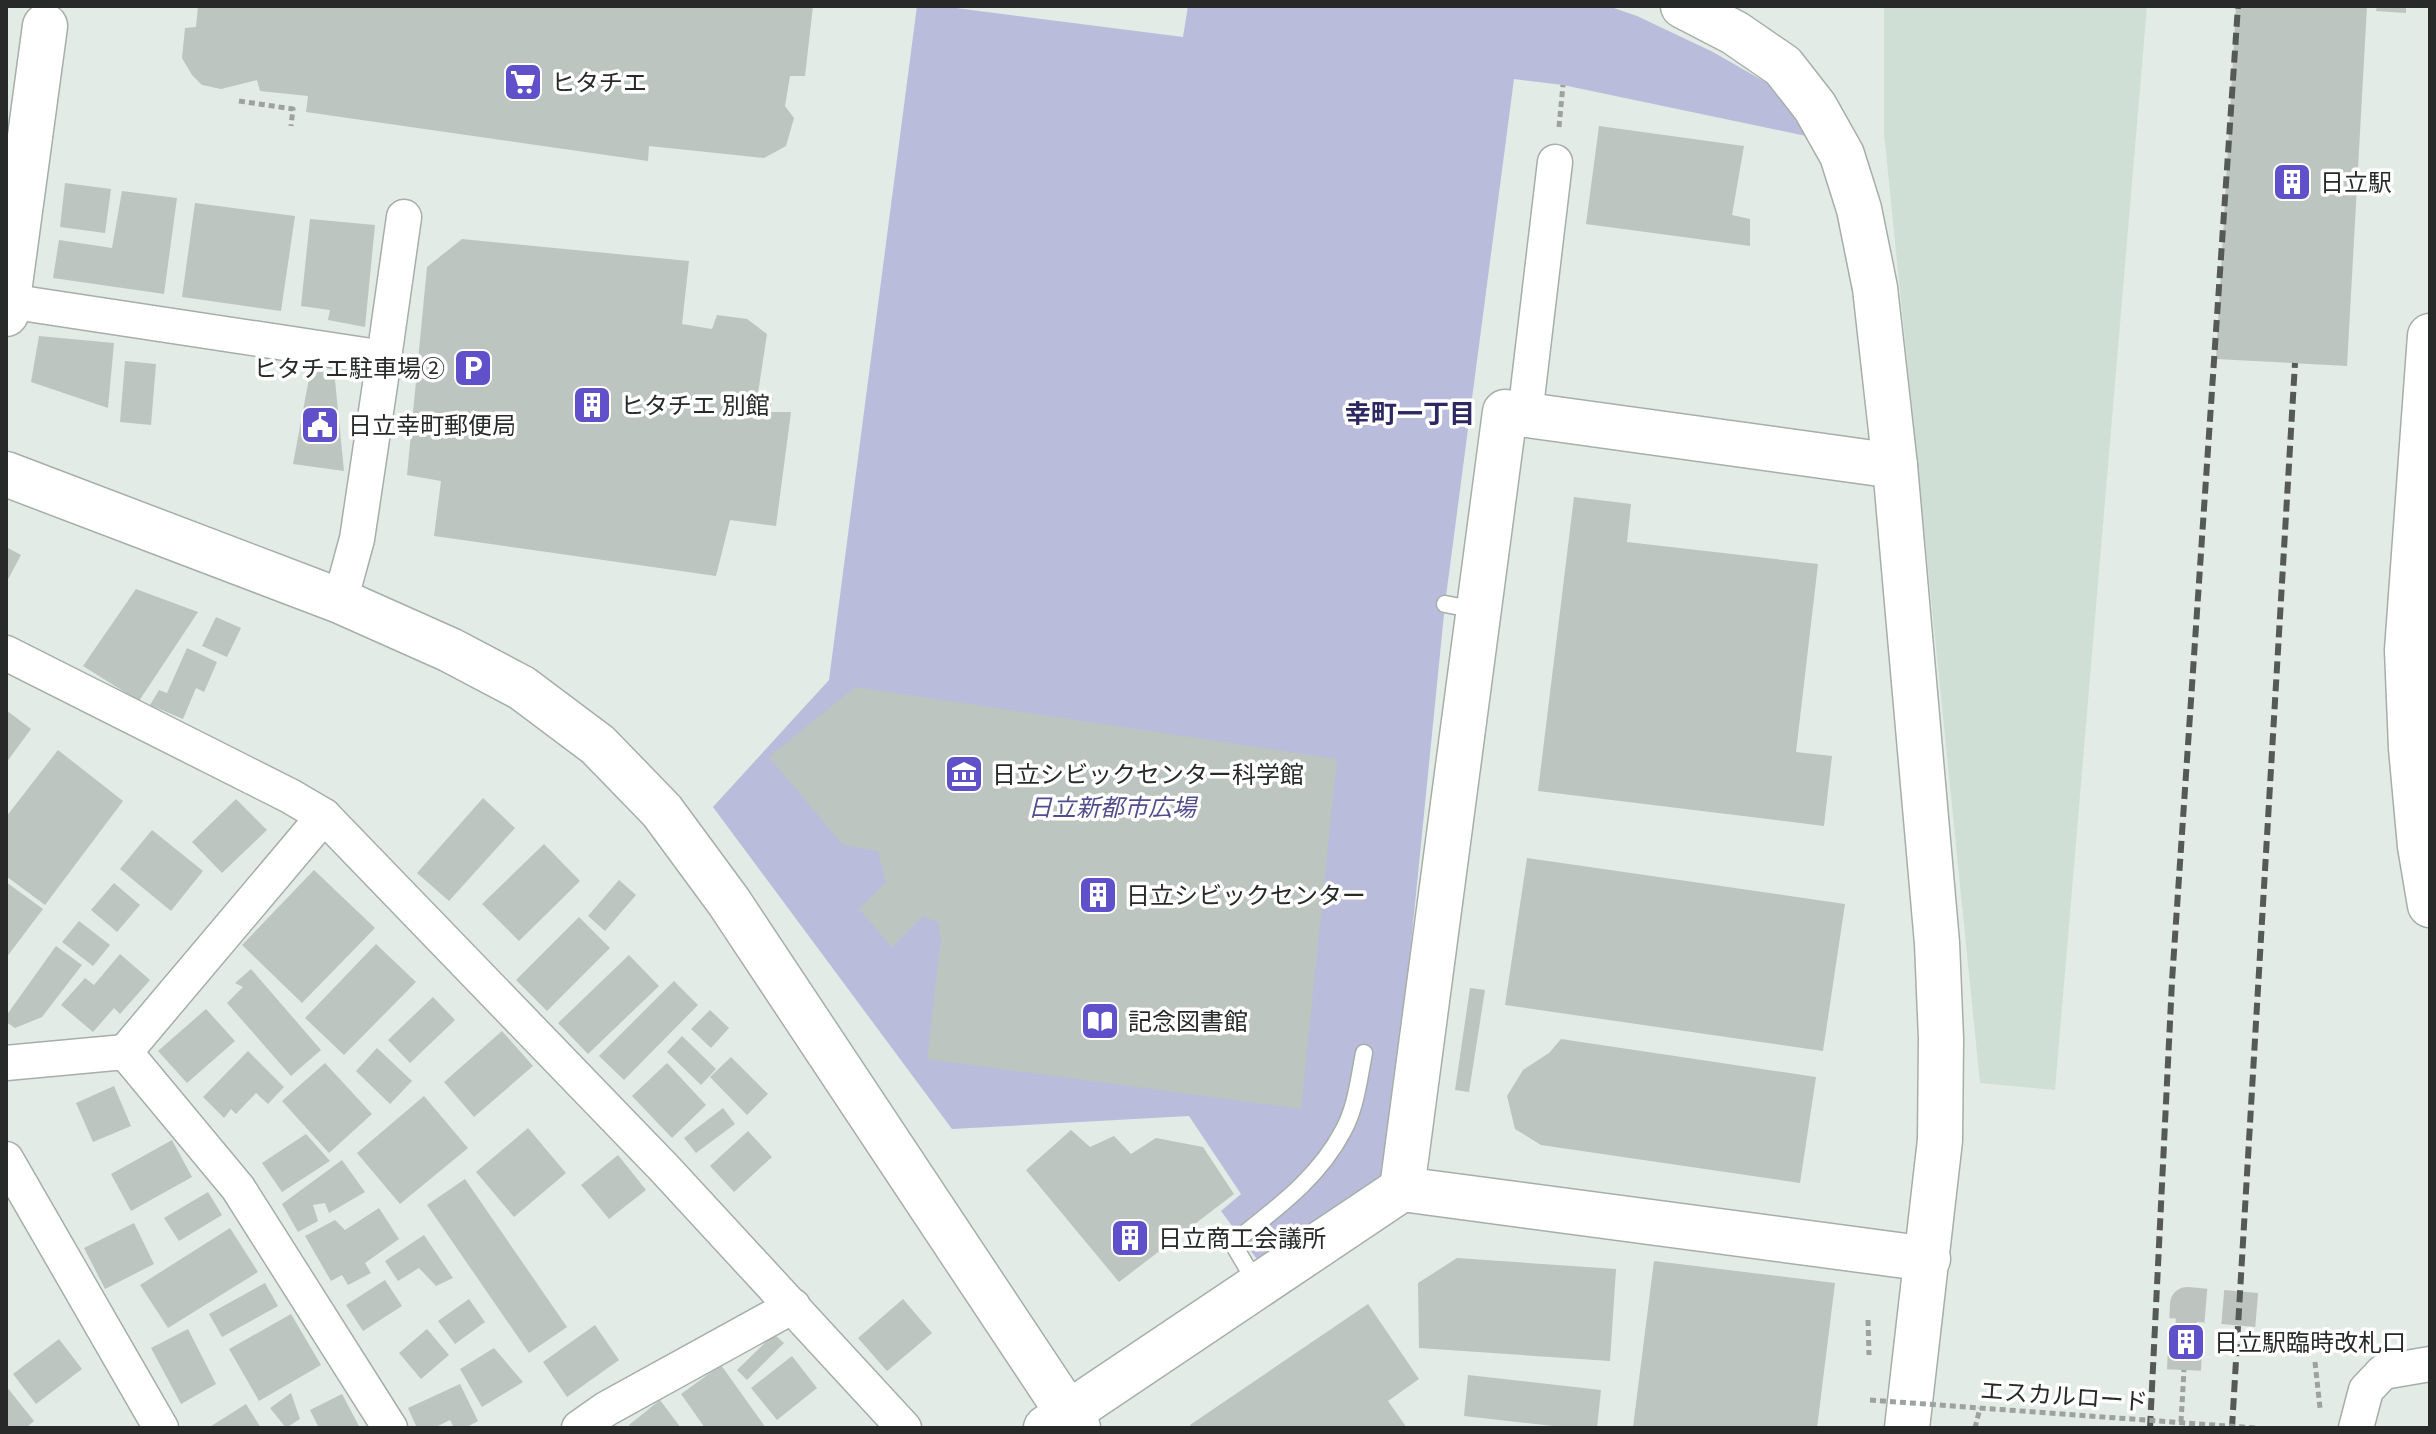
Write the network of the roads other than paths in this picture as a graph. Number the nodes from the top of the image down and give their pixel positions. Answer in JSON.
{"nodes":[{"id":1,"x":1683,"y":6,"type":"edge"},
{"id":2,"x":45,"y":26,"type":"dead end"},
{"id":3,"x":1555,"y":162,"type":"dead end"},
{"id":4,"x":404,"y":217,"type":"dead end"},
{"id":5,"x":7,"y":308,"type":"edge"},
{"id":6,"x":2430,"y":336,"type":"edge"},
{"id":7,"x":384,"y":358,"type":"junction"},
{"id":8,"x":1525,"y":415,"type":"junction"},
{"id":9,"x":1895,"y":466,"type":"junction"},
{"id":10,"x":6,"y":474,"type":"edge"},
{"id":11,"x":340,"y":601,"type":"junction"},
{"id":12,"x":6,"y":653,"type":"edge"},
{"id":13,"x":324,"y":816,"type":"junction"},
{"id":14,"x":2430,"y":905,"type":"edge"},
{"id":15,"x":125,"y":1052,"type":"junction"},
{"id":16,"x":1364,"y":1053,"type":"dead end"},
{"id":17,"x":6,"y":1063,"type":"edge"},
{"id":18,"x":6,"y":1159,"type":"edge"},
{"id":19,"x":1402,"y":1189,"type":"junction"},
{"id":20,"x":1928,"y":1259,"type":"junction"},
{"id":21,"x":1258,"y":1287,"type":"junction"},
{"id":22,"x":793,"y":1306,"type":"junction"},
{"id":23,"x":2430,"y":1364,"type":"edge"},
{"id":24,"x":1064,"y":1423,"type":"edge"},
{"id":25,"x":161,"y":1428,"type":"edge"},
{"id":26,"x":390,"y":1428,"type":"edge"},
{"id":27,"x":579,"y":1428,"type":"edge"},
{"id":28,"x":904,"y":1428,"type":"edge"},
{"id":29,"x":1907,"y":1428,"type":"edge"},
{"id":30,"x":2356,"y":1428,"type":"edge"}],
"edges":[{"from":1,"to":9,"type":"street"},
{"from":2,"to":5,"type":"street"},
{"from":3,"to":8,"type":"street"},
{"from":4,"to":7,"type":"street"},
{"from":5,"to":7,"type":"street"},
{"from":6,"to":14,"type":"street"},
{"from":7,"to":11,"type":"street"},
{"from":8,"to":9,"type":"street"},
{"from":8,"to":19,"type":"street"},
{"from":9,"to":20,"type":"street"},
{"from":10,"to":11,"type":"street"},
{"from":11,"to":24,"type":"street"},
{"from":12,"to":13,"type":"street"},
{"from":13,"to":15,"type":"street"},
{"from":13,"to":22,"type":"street"},
{"from":15,"to":17,"type":"street"},
{"from":15,"to":26,"type":"street"},
{"from":16,"to":21,"type":"lane"},
{"from":18,"to":25,"type":"street"},
{"from":19,"to":20,"type":"street"},
{"from":19,"to":21,"type":"street"},
{"from":20,"to":29,"type":"street"},
{"from":21,"to":24,"type":"street"},
{"from":22,"to":27,"type":"street"},
{"from":22,"to":28,"type":"street"},
{"from":23,"to":30,"type":"street"}]}
